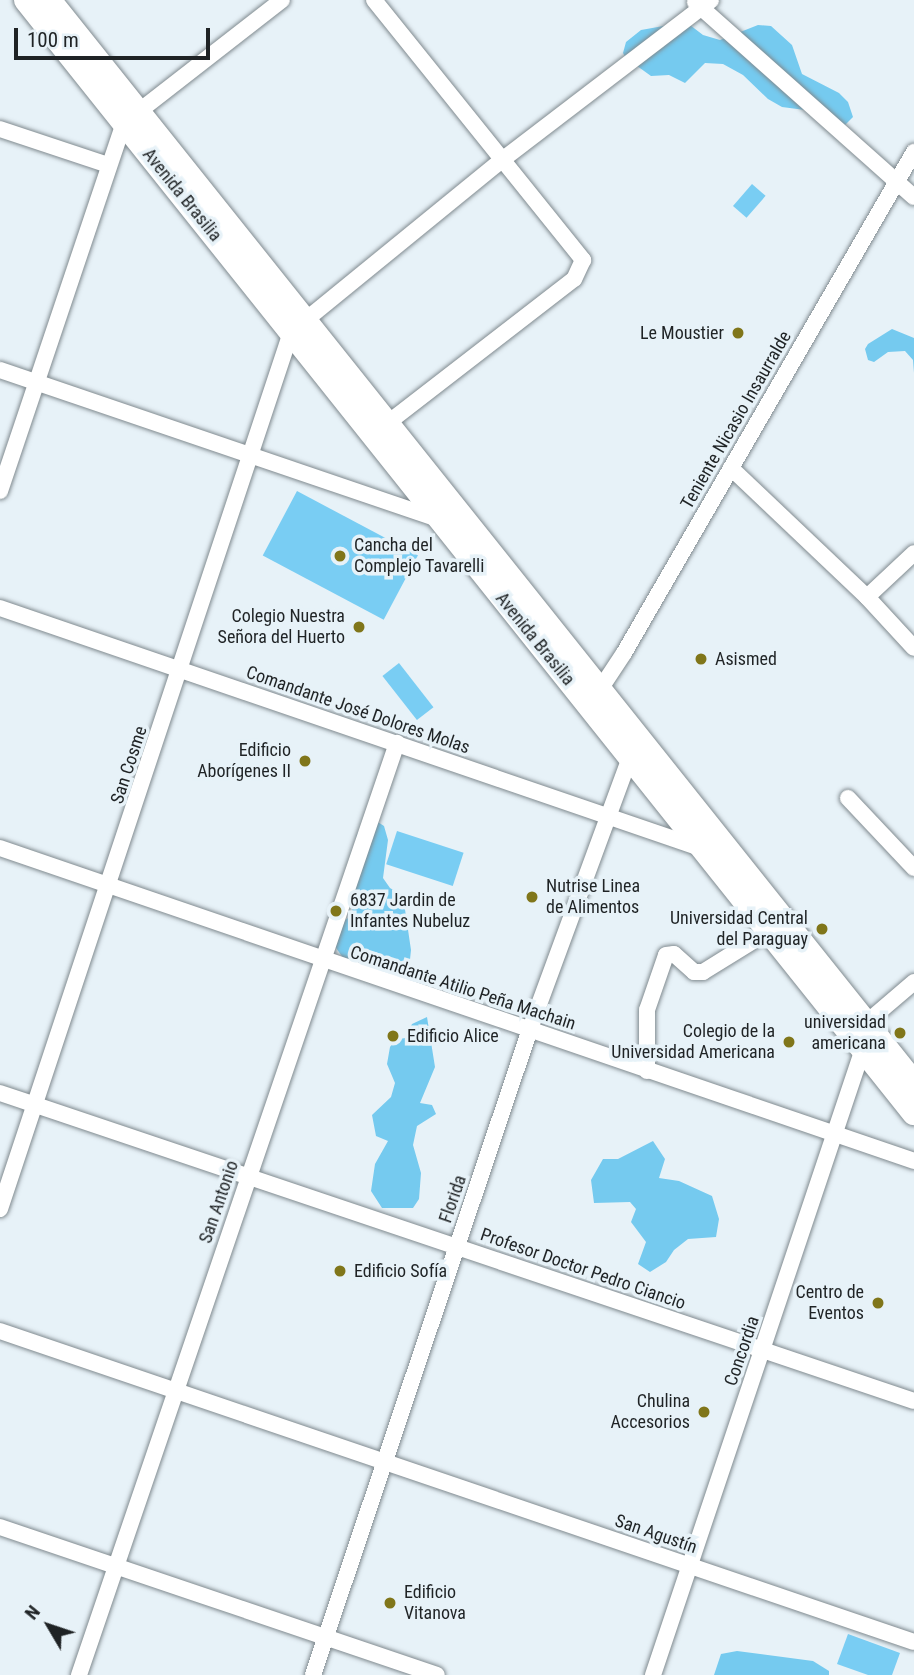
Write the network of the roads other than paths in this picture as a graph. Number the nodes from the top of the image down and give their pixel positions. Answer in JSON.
{"nodes":[{"id":1,"x":26,"y":0,"type":"edge"},
{"id":2,"x":49,"y":0,"type":"edge"},
{"id":3,"x":282,"y":0,"type":"edge"},
{"id":4,"x":374,"y":0,"type":"edge"},
{"id":5,"x":702,"y":3,"type":"edge"},
{"id":6,"x":130,"y":116,"type":"junction"},
{"id":7,"x":0,"y":129,"type":"edge"},
{"id":8,"x":914,"y":152,"type":"edge"},
{"id":9,"x":502,"y":160,"type":"junction"},
{"id":10,"x":108,"y":165,"type":"junction"},
{"id":11,"x":896,"y":182,"type":"junction"},
{"id":12,"x":914,"y":197,"type":"edge"},
{"id":13,"x":298,"y":326,"type":"junction"},
{"id":14,"x":0,"y":370,"type":"edge"},
{"id":15,"x":38,"y":383,"type":"junction"},
{"id":16,"x":380,"y":429,"type":"junction"},
{"id":17,"x":252,"y":455,"type":"junction"},
{"id":18,"x":731,"y":468,"type":"junction"},
{"id":19,"x":0,"y":491,"type":"edge"},
{"id":20,"x":448,"y":515,"type":"junction"},
{"id":21,"x":914,"y":553,"type":"edge"},
{"id":22,"x":867,"y":597,"type":"junction"},
{"id":23,"x":0,"y":608,"type":"edge"},
{"id":24,"x":914,"y":648,"type":"edge"},
{"id":25,"x":181,"y":669,"type":"junction"},
{"id":26,"x":594,"y":697,"type":"junction"},
{"id":27,"x":397,"y":743,"type":"junction"},
{"id":28,"x":635,"y":749,"type":"junction"},
{"id":29,"x":848,"y":797,"type":"dead end"},
{"id":30,"x":607,"y":817,"type":"junction"},
{"id":31,"x":0,"y":848,"type":"edge"},
{"id":32,"x":704,"y":849,"type":"junction"},
{"id":33,"x":914,"y":868,"type":"edge"},
{"id":34,"x":109,"y":885,"type":"junction"},
{"id":35,"x":769,"y":931,"type":"junction"},
{"id":36,"x":322,"y":961,"type":"junction"},
{"id":37,"x":914,"y":982,"type":"edge"},
{"id":38,"x":530,"y":1029,"type":"junction"},
{"id":39,"x":865,"y":1037,"type":"junction"},
{"id":40,"x":647,"y":1071,"type":"junction"},
{"id":41,"x":914,"y":1083,"type":"edge"},
{"id":42,"x":0,"y":1093,"type":"edge"},
{"id":43,"x":36,"y":1105,"type":"junction"},
{"id":44,"x":914,"y":1113,"type":"edge"},
{"id":45,"x":835,"y":1133,"type":"junction"},
{"id":46,"x":914,"y":1161,"type":"edge"},
{"id":47,"x":248,"y":1177,"type":"junction"},
{"id":48,"x":0,"y":1209,"type":"edge"},
{"id":49,"x":457,"y":1247,"type":"junction"},
{"id":50,"x":0,"y":1331,"type":"edge"},
{"id":51,"x":762,"y":1350,"type":"junction"},
{"id":52,"x":175,"y":1391,"type":"junction"},
{"id":53,"x":914,"y":1401,"type":"edge"},
{"id":54,"x":386,"y":1460,"type":"junction"},
{"id":55,"x":0,"y":1527,"type":"edge"},
{"id":56,"x":116,"y":1566,"type":"junction"},
{"id":57,"x":690,"y":1566,"type":"junction"},
{"id":58,"x":326,"y":1637,"type":"junction"},
{"id":59,"x":914,"y":1642,"type":"edge"},
{"id":60,"x":79,"y":1675,"type":"edge"},
{"id":61,"x":313,"y":1675,"type":"edge"},
{"id":62,"x":437,"y":1675,"type":"edge"},
{"id":63,"x":653,"y":1675,"type":"edge"}],
"edges":[{"from":1,"to":6,"type":"main road","name":"Avenida Brasilia"},
{"from":2,"to":6,"type":"main road","name":"Avenida Brasilia"},
{"from":3,"to":6,"type":"street"},
{"from":4,"to":9,"type":"street"},
{"from":5,"to":9,"type":"street"},
{"from":5,"to":11,"type":"street"},
{"from":6,"to":10,"type":"street"},
{"from":6,"to":13,"type":"main road","name":"Avenida Brasilia"},
{"from":7,"to":10,"type":"street"},
{"from":8,"to":11,"type":"street","name":"Teniente Nicasio Insaurralde"},
{"from":9,"to":13,"type":"street"},
{"from":9,"to":16,"type":"street"},
{"from":10,"to":15,"type":"street"},
{"from":11,"to":12,"type":"street"},
{"from":11,"to":18,"type":"street","name":"Teniente Nicasio Insaurralde"},
{"from":13,"to":16,"type":"main road","name":"Avenida Brasilia"},
{"from":13,"to":17,"type":"street","name":"San Cosme"},
{"from":14,"to":15,"type":"street"},
{"from":15,"to":17,"type":"street"},
{"from":15,"to":19,"type":"street"},
{"from":16,"to":20,"type":"main road","name":"Avenida Brasilia"},
{"from":17,"to":20,"type":"street"},
{"from":17,"to":25,"type":"street","name":"San Cosme"},
{"from":18,"to":22,"type":"street"},
{"from":18,"to":26,"type":"street","name":"Teniente Nicasio Insaurralde"},
{"from":20,"to":26,"type":"main road","name":"Avenida Brasilia"},
{"from":21,"to":22,"type":"street"},
{"from":22,"to":24,"type":"street"},
{"from":23,"to":25,"type":"street","name":"Comandante José Dolores Molas"},
{"from":25,"to":27,"type":"street","name":"Comandante José Dolores Molas"},
{"from":25,"to":34,"type":"street","name":"San Cosme"},
{"from":26,"to":28,"type":"main road","name":"Avenida Brasilia"},
{"from":27,"to":30,"type":"street","name":"Comandante José Dolores Molas"},
{"from":27,"to":36,"type":"street","name":"San Antonio"},
{"from":28,"to":30,"type":"street","name":"Florida"},
{"from":28,"to":32,"type":"main road","name":"Avenida Brasilia"},
{"from":28,"to":39,"type":"main road","name":"Avenida Brasilia"},
{"from":29,"to":33,"type":"street"},
{"from":30,"to":32,"type":"street","name":"Comandante José Dolores Molas"},
{"from":30,"to":38,"type":"street","name":"Florida"},
{"from":31,"to":34,"type":"street","name":"Comandante Atilio Peña Machain"},
{"from":32,"to":35,"type":"main road","name":"Avenida Brasilia"},
{"from":34,"to":36,"type":"street","name":"Comandante Atilio Peña Machain"},
{"from":34,"to":43,"type":"street","name":"San Cosme"},
{"from":35,"to":39,"type":"main road","name":"Avenida Brasilia"},
{"from":35,"to":40,"type":"street"},
{"from":36,"to":38,"type":"street","name":"Comandante Atilio Peña Machain"},
{"from":36,"to":47,"type":"street","name":"San Antonio"},
{"from":37,"to":39,"type":"street"},
{"from":38,"to":40,"type":"street","name":"Comandante Atilio Peña Machain"},
{"from":38,"to":49,"type":"street","name":"Florida"},
{"from":39,"to":41,"type":"main road","name":"Avenida Brasilia"},
{"from":39,"to":44,"type":"main road","name":"Avenida Brasilia"},
{"from":39,"to":45,"type":"street","name":"Concordia"},
{"from":40,"to":45,"type":"street","name":"Comandante Atilio Peña Machain"},
{"from":42,"to":43,"type":"street","name":"Profesor Doctor Pedro Ciancio"},
{"from":43,"to":47,"type":"street","name":"Profesor Doctor Pedro Ciancio"},
{"from":43,"to":48,"type":"street","name":"San Cosme"},
{"from":45,"to":46,"type":"street","name":"Comandante Atilio Peña Machain"},
{"from":45,"to":51,"type":"street","name":"Concordia"},
{"from":47,"to":49,"type":"street","name":"Profesor Doctor Pedro Ciancio"},
{"from":47,"to":52,"type":"street","name":"San Antonio"},
{"from":49,"to":51,"type":"street","name":"Profesor Doctor Pedro Ciancio"},
{"from":49,"to":54,"type":"street","name":"Florida"},
{"from":50,"to":52,"type":"street"},
{"from":51,"to":53,"type":"street","name":"Profesor Doctor Pedro Ciancio"},
{"from":51,"to":57,"type":"street","name":"Concordia"},
{"from":52,"to":54,"type":"street"},
{"from":52,"to":56,"type":"street","name":"San Antonio"},
{"from":54,"to":57,"type":"street","name":"San Agustín"},
{"from":54,"to":58,"type":"street","name":"Florida"},
{"from":55,"to":56,"type":"street"},
{"from":56,"to":58,"type":"street"},
{"from":56,"to":60,"type":"street","name":"San Antonio"},
{"from":57,"to":59,"type":"street","name":"San Agustín"},
{"from":57,"to":63,"type":"street","name":"Concordia"},
{"from":58,"to":61,"type":"street","name":"Florida"},
{"from":58,"to":62,"type":"street"}]}
